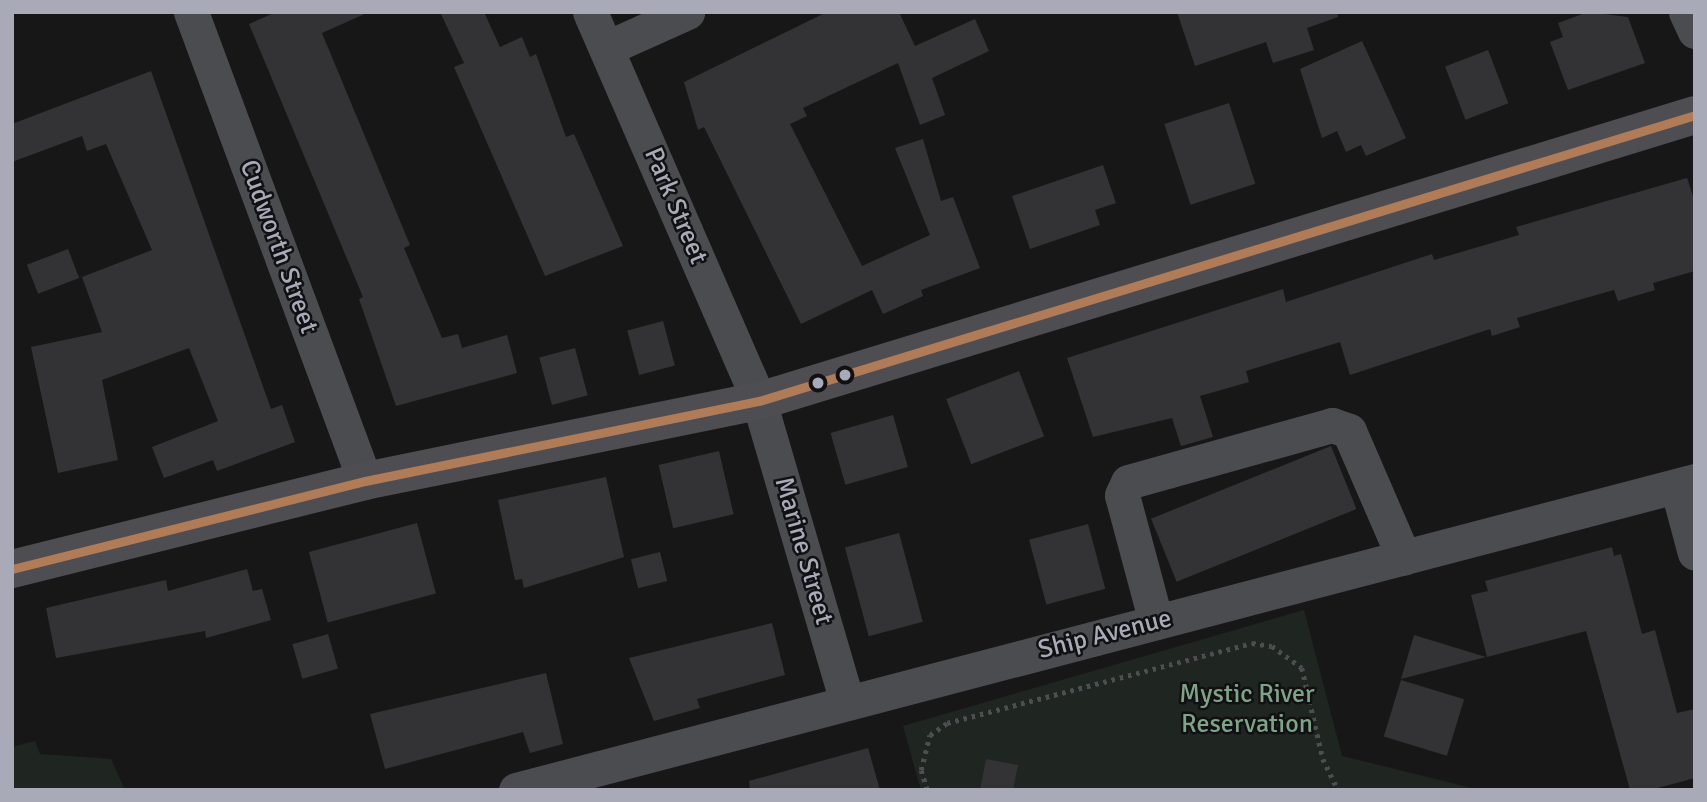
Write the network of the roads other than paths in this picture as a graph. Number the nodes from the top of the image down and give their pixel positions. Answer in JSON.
{"nodes":[{"id":1,"x":191,"y":12,"type":"edge"},
{"id":2,"x":590,"y":12,"type":"edge"},
{"id":3,"x":687,"y":12,"type":"edge"},
{"id":4,"x":1686,"y":12,"type":"edge"},
{"id":5,"x":1695,"y":31,"type":"edge"},
{"id":6,"x":607,"y":48,"type":"junction"},
{"id":7,"x":1695,"y":115,"type":"edge"},
{"id":8,"x":760,"y":401,"type":"junction"},
{"id":9,"x":365,"y":481,"type":"junction"},
{"id":10,"x":1686,"y":484,"type":"edge"},
{"id":11,"x":1695,"y":553,"type":"edge"},
{"id":12,"x":1404,"y":558,"type":"junction"},
{"id":13,"x":12,"y":569,"type":"edge"},
{"id":14,"x":1156,"y":622,"type":"junction"},
{"id":15,"x":847,"y":701,"type":"junction"},
{"id":16,"x":516,"y":790,"type":"edge"}],
"edges":[{"from":1,"to":9,"type":"street","name":"Cudworth Street"},
{"from":2,"to":6,"type":"street","name":"Park Street"},
{"from":3,"to":6,"type":"street"},
{"from":4,"to":5,"type":"street"},
{"from":6,"to":8,"type":"street","name":"Park Street"},
{"from":7,"to":8,"type":"main road"},
{"from":8,"to":9,"type":"main road"},
{"from":8,"to":15,"type":"street","name":"Marine Street"},
{"from":9,"to":13,"type":"main road"},
{"from":10,"to":11,"type":"street"},
{"from":10,"to":12,"type":"street","name":"Ship Avenue"},
{"from":12,"to":14,"type":"street","name":"Ship Avenue"},
{"from":12,"to":14,"type":"street"},
{"from":14,"to":15,"type":"street","name":"Ship Avenue"},
{"from":15,"to":16,"type":"street","name":"Ship Avenue"}]}
